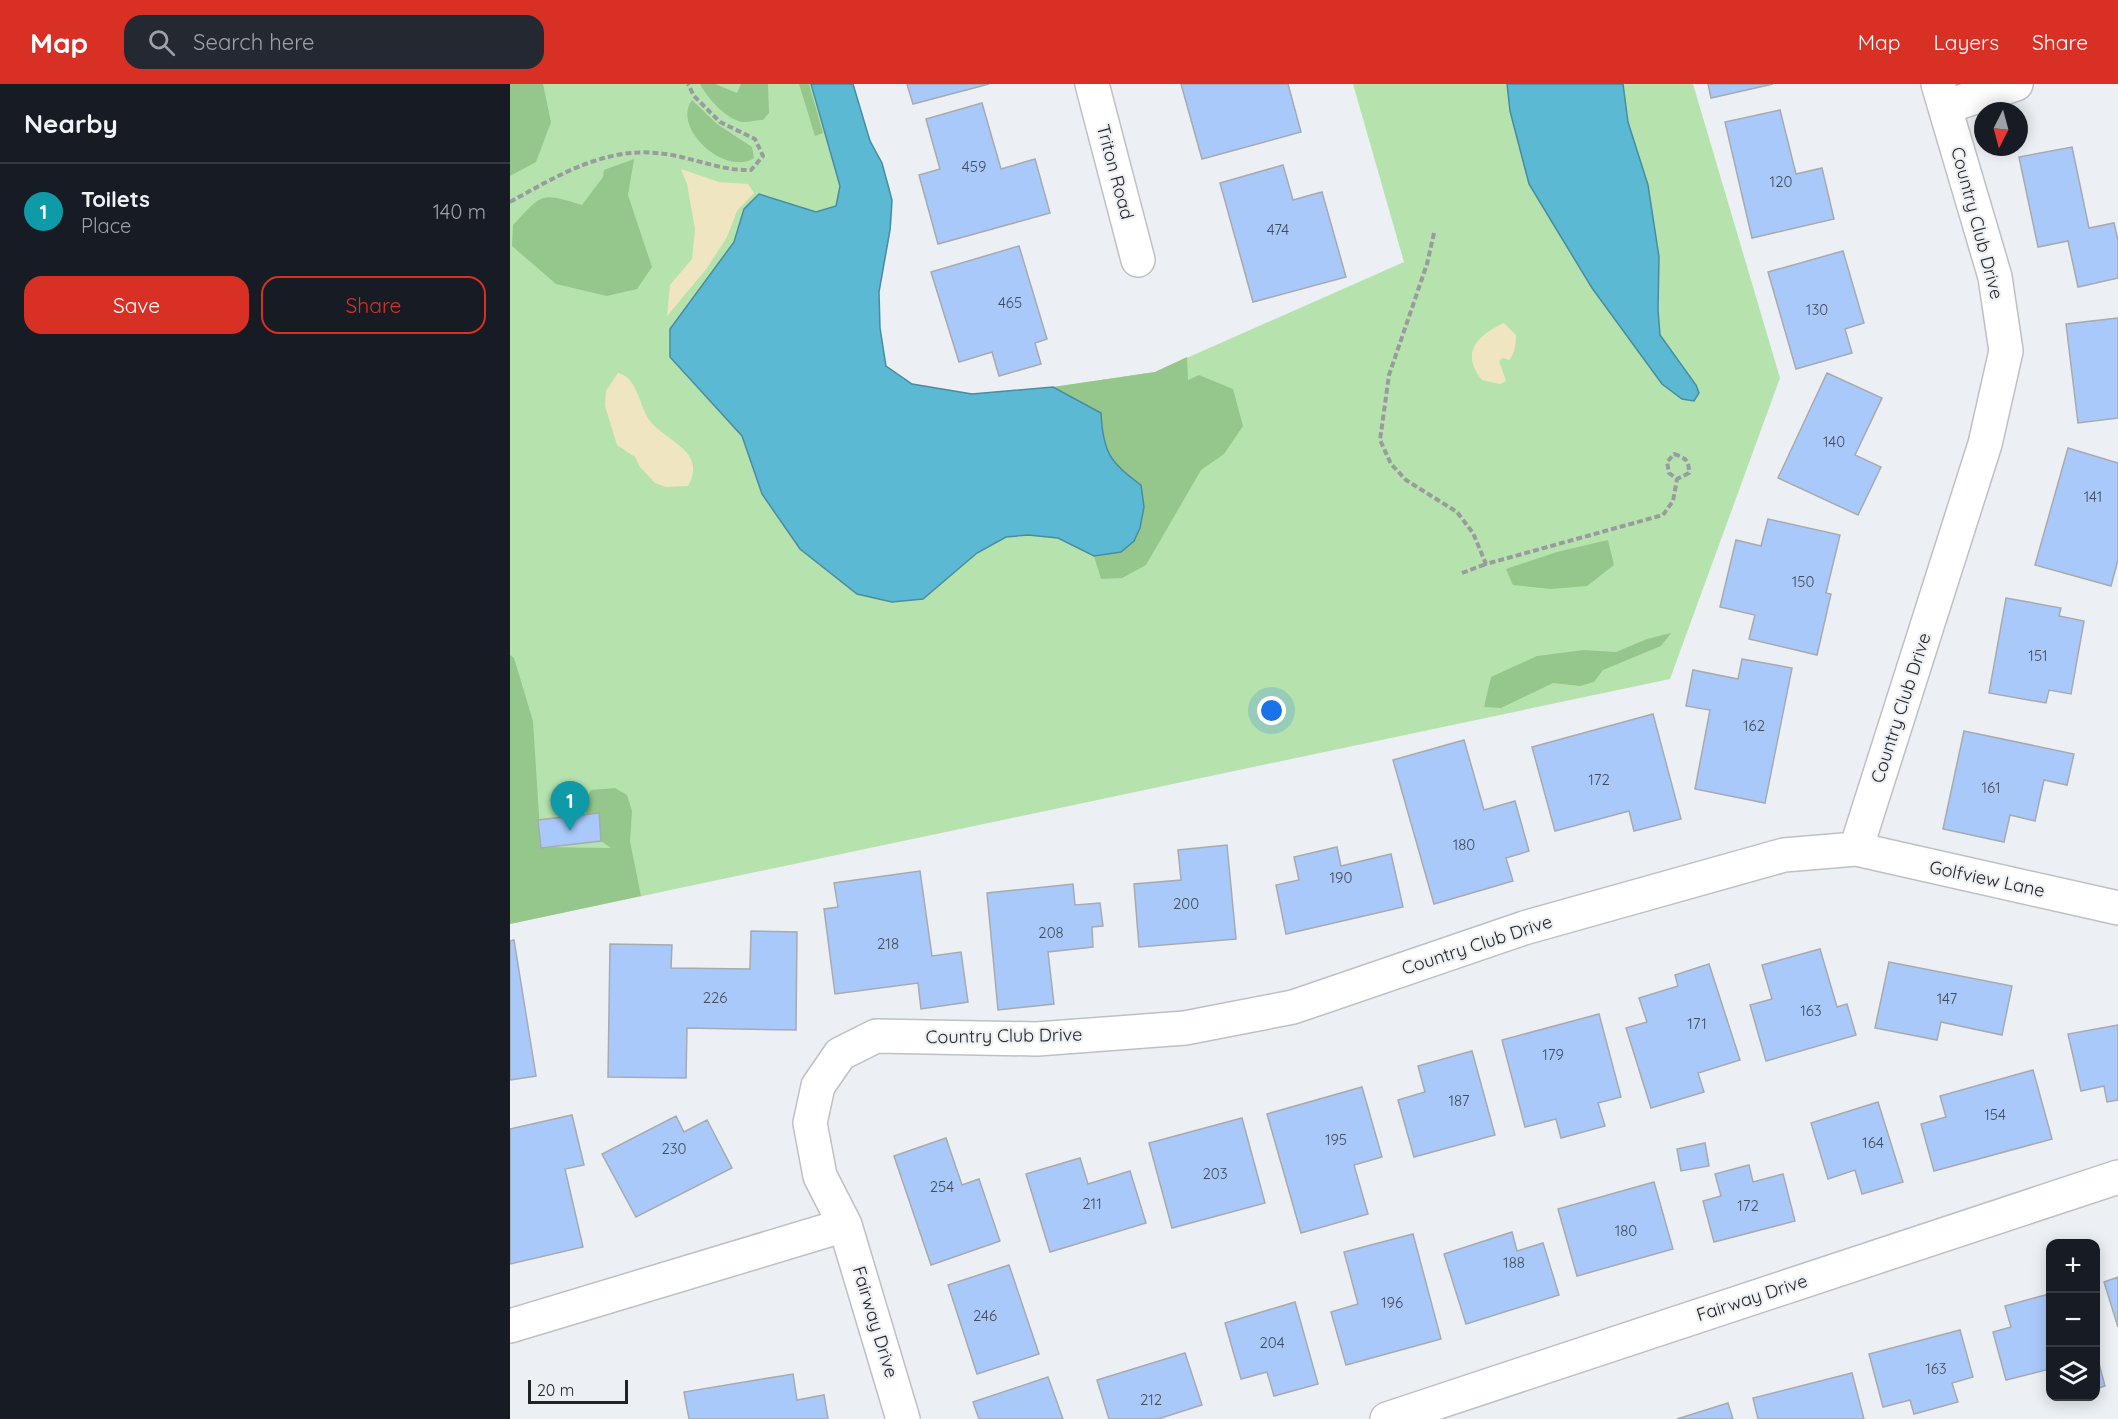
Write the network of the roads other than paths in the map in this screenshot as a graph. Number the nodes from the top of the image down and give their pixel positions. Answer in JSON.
{"nodes":[{"id":1,"x":1092,"y":84,"type":"edge"},
{"id":2,"x":2016,"y":84,"type":"edge"},
{"id":3,"x":1941,"y":96,"type":"edge"},
{"id":4,"x":1138,"y":260,"type":"dead end"},
{"id":5,"x":1856,"y":849,"type":"junction"},
{"id":6,"x":2118,"y":908,"type":"edge"},
{"id":7,"x":2118,"y":1177,"type":"edge"},
{"id":8,"x":845,"y":1225,"type":"junction"},
{"id":9,"x":510,"y":1326,"type":"edge"},
{"id":10,"x":903,"y":1419,"type":"edge"},
{"id":11,"x":1387,"y":1419,"type":"edge"}],
"edges":[{"from":1,"to":4,"type":"street","name":"Triton Road"},
{"from":2,"to":3,"type":"street"},
{"from":3,"to":5,"type":"street","name":"Country Club Drive"},
{"from":5,"to":6,"type":"street","name":"Golfview Lane"},
{"from":5,"to":8,"type":"street","name":"Country Club Drive"},
{"from":7,"to":11,"type":"street","name":"Fairway Drive"},
{"from":8,"to":9,"type":"street"},
{"from":8,"to":10,"type":"street","name":"Fairway Drive"}]}
